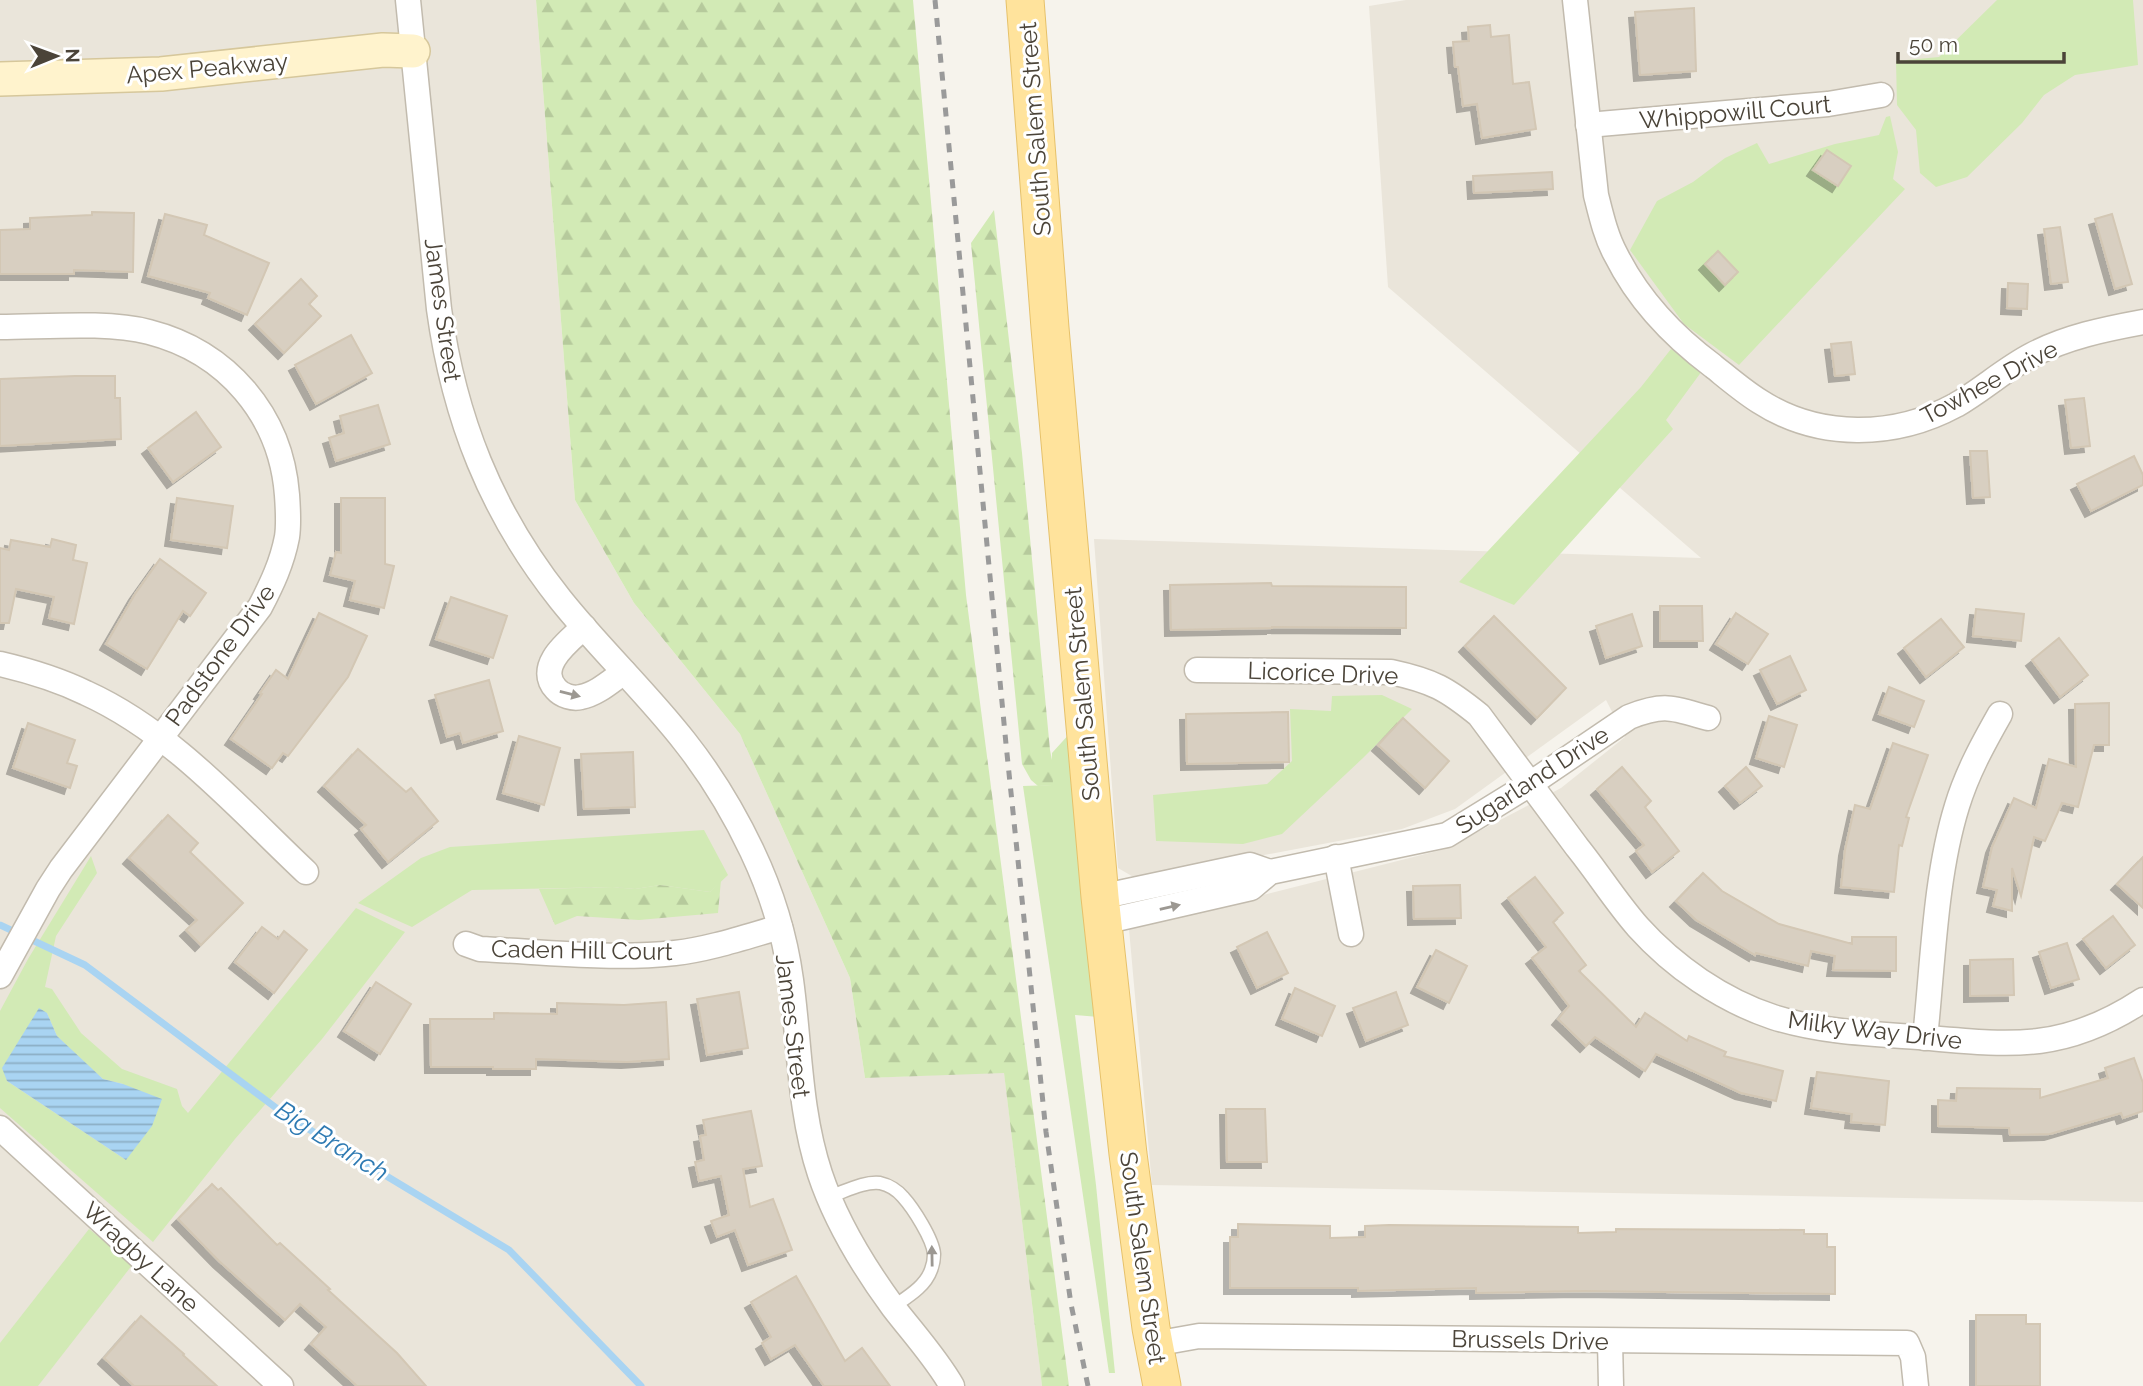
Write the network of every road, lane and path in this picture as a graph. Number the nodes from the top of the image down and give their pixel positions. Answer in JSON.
{"nodes":[{"id":1,"x":408,"y":0,"type":"edge"},
{"id":2,"x":1025,"y":0,"type":"edge"},
{"id":3,"x":1575,"y":0,"type":"edge"},
{"id":4,"x":413,"y":51,"type":"junction"},
{"id":5,"x":0,"y":79,"type":"edge"},
{"id":6,"x":1881,"y":95,"type":"dead end"},
{"id":7,"x":1588,"y":125,"type":"junction"},
{"id":8,"x":2143,"y":323,"type":"edge"},
{"id":9,"x":0,"y":327,"type":"edge"},
{"id":10,"x":584,"y":627,"type":"junction"},
{"id":11,"x":0,"y":664,"type":"edge"},
{"id":12,"x":1197,"y":670,"type":"dead end"},
{"id":13,"x":624,"y":672,"type":"junction"},
{"id":14,"x":2000,"y":714,"type":"dead end"},
{"id":15,"x":1708,"y":718,"type":"dead end"},
{"id":16,"x":160,"y":738,"type":"junction"},
{"id":17,"x":1530,"y":784,"type":"junction"},
{"id":18,"x":1336,"y":857,"type":"junction"},
{"id":19,"x":306,"y":872,"type":"dead end"},
{"id":20,"x":1102,"y":909,"type":"junction"},
{"id":21,"x":780,"y":927,"type":"junction"},
{"id":22,"x":1350,"y":934,"type":"dead end"},
{"id":23,"x":466,"y":944,"type":"dead end"},
{"id":24,"x":0,"y":976,"type":"edge"},
{"id":25,"x":2143,"y":1000,"type":"edge"},
{"id":26,"x":1925,"y":1038,"type":"junction"},
{"id":27,"x":0,"y":1128,"type":"edge"},
{"id":28,"x":828,"y":1197,"type":"junction"},
{"id":29,"x":893,"y":1307,"type":"junction"},
{"id":30,"x":1610,"y":1341,"type":"junction"},
{"id":31,"x":1154,"y":1344,"type":"junction"},
{"id":32,"x":281,"y":1386,"type":"edge"},
{"id":33,"x":952,"y":1386,"type":"edge"},
{"id":34,"x":1162,"y":1386,"type":"edge"},
{"id":35,"x":1611,"y":1386,"type":"edge"},
{"id":36,"x":1916,"y":1386,"type":"edge"}],
"edges":[{"from":1,"to":4,"type":"street","name":"James Street"},
{"from":2,"to":20,"type":"main road","name":"South Salem Street"},
{"from":3,"to":7,"type":"street","name":"Towhee Drive"},
{"from":4,"to":5,"type":"main road","name":"Apex Peakway"},
{"from":4,"to":10,"type":"street","name":"James Street"},
{"from":6,"to":7,"type":"street","name":"Whippowill Court"},
{"from":7,"to":8,"type":"street","name":"Towhee Drive"},
{"from":9,"to":16,"type":"street","name":"Padstone Drive"},
{"from":10,"to":13,"type":"street","name":"James Street"},
{"from":10,"to":13,"type":"street","one_way":true},
{"from":11,"to":16,"type":"street"},
{"from":12,"to":17,"type":"street","name":"Licorice Drive"},
{"from":13,"to":21,"type":"street","name":"James Street"},
{"from":14,"to":26,"type":"street"},
{"from":15,"to":17,"type":"street","name":"Sugarland Drive"},
{"from":16,"to":19,"type":"street"},
{"from":16,"to":24,"type":"street","name":"Padstone Drive"},
{"from":17,"to":18,"type":"street","name":"Sugarland Drive"},
{"from":17,"to":26,"type":"street","name":"Milky Way Drive"},
{"from":18,"to":20,"type":"street","name":"Sugarland Drive"},
{"from":18,"to":22,"type":"street"},
{"from":20,"to":31,"type":"main road","name":"South Salem Street"},
{"from":21,"to":23,"type":"street","name":"Caden Hill Court"},
{"from":21,"to":28,"type":"street","name":"James Street"},
{"from":25,"to":26,"type":"street","name":"Milky Way Drive"},
{"from":27,"to":32,"type":"street","name":"Wragby Lane"},
{"from":28,"to":29,"type":"street","name":"James Street"},
{"from":29,"to":28,"type":"lane","one_way":true},
{"from":29,"to":33,"type":"street","name":"James Street"},
{"from":30,"to":31,"type":"street","name":"Brussels Drive"},
{"from":30,"to":35,"type":"street"},
{"from":30,"to":36,"type":"street","name":"Brussels Drive"},
{"from":31,"to":34,"type":"main road","name":"South Salem Street"}]}
